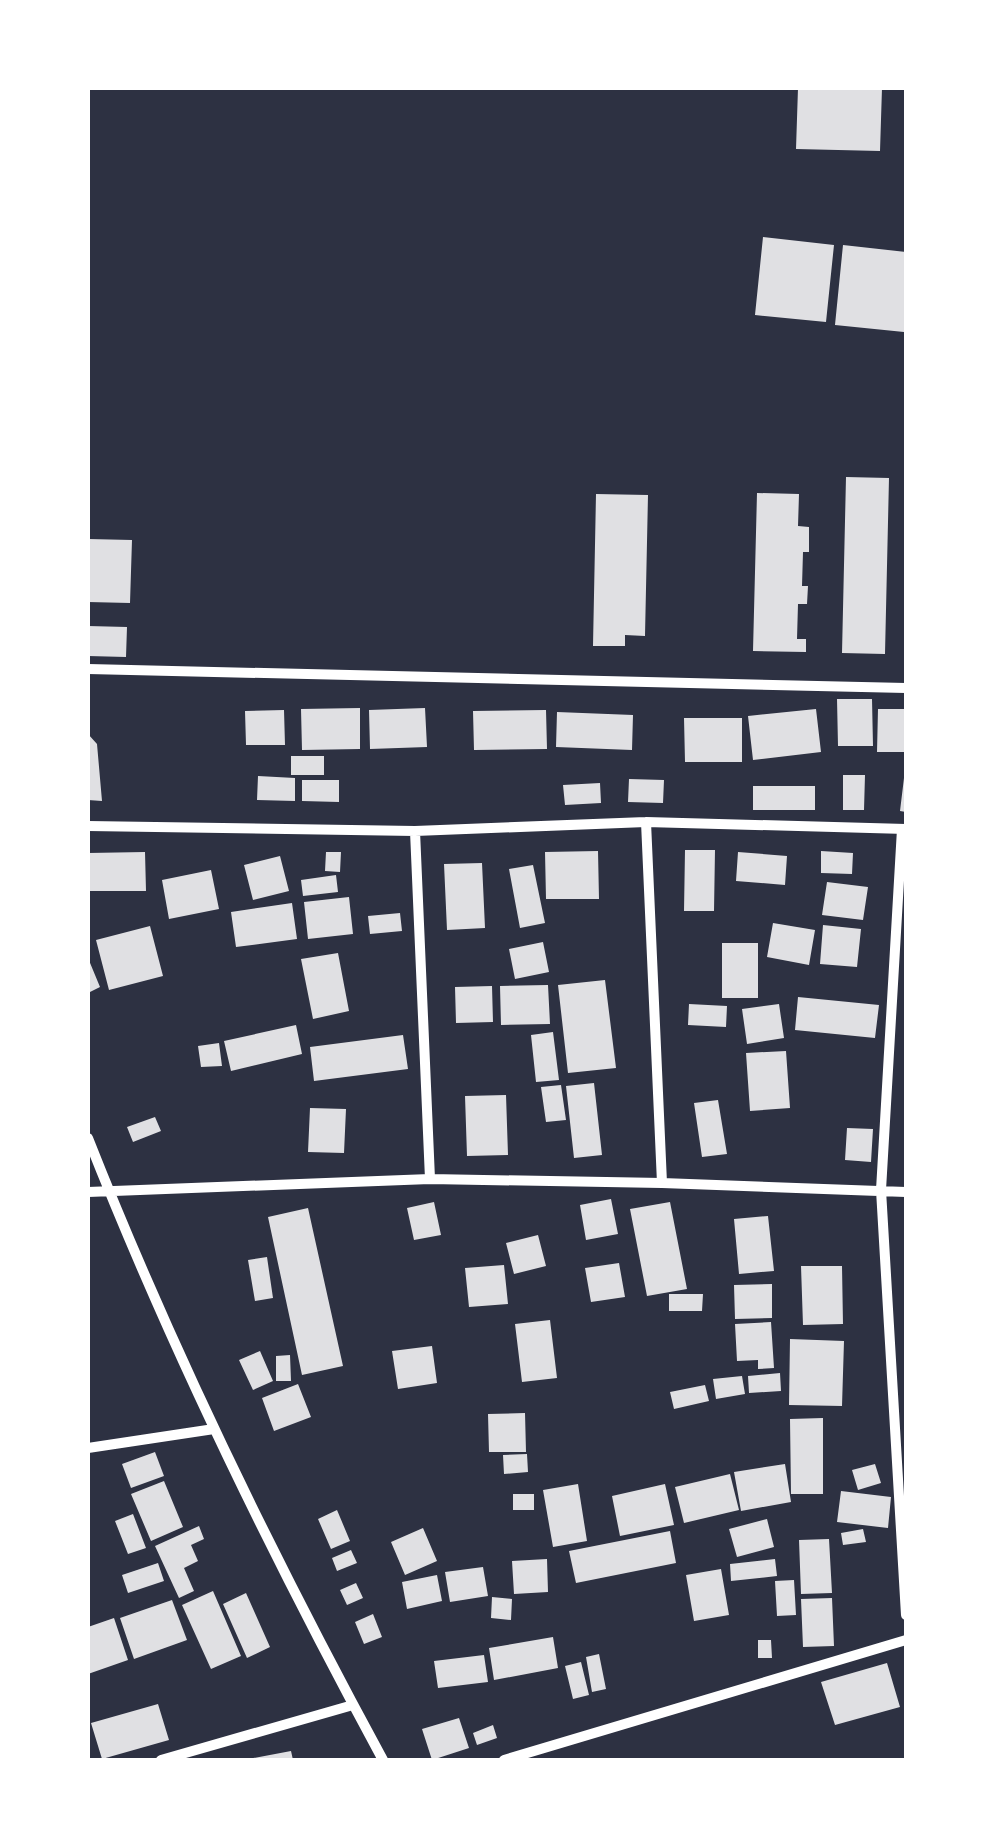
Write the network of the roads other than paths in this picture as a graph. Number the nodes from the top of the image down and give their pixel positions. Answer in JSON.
{"nodes":[{"id":1,"x":88,"y":670,"type":"edge"},
{"id":2,"x":906,"y":688,"type":"edge"},
{"id":3,"x":646,"y":822,"type":"junction"},
{"id":4,"x":88,"y":826,"type":"edge"},
{"id":5,"x":904,"y":829,"type":"edge"},
{"id":6,"x":415,"y":830,"type":"junction"},
{"id":7,"x":88,"y":1138,"type":"edge"},
{"id":8,"x":430,"y":1179,"type":"junction"},
{"id":9,"x":662,"y":1182,"type":"junction"},
{"id":10,"x":881,"y":1190,"type":"junction"},
{"id":11,"x":88,"y":1192,"type":"edge"},
{"id":12,"x":107,"y":1192,"type":"junction"},
{"id":13,"x":906,"y":1192,"type":"edge"},
{"id":14,"x":214,"y":1429,"type":"junction"},
{"id":15,"x":88,"y":1448,"type":"edge"},
{"id":16,"x":906,"y":1614,"type":"edge"},
{"id":17,"x":906,"y":1640,"type":"edge"},
{"id":18,"x":353,"y":1704,"type":"junction"},
{"id":19,"x":161,"y":1760,"type":"edge"},
{"id":20,"x":383,"y":1760,"type":"edge"},
{"id":21,"x":504,"y":1760,"type":"edge"}],
"edges":[{"from":1,"to":2,"type":"street"},
{"from":3,"to":5,"type":"street"},
{"from":3,"to":6,"type":"street"},
{"from":3,"to":9,"type":"street"},
{"from":4,"to":6,"type":"street"},
{"from":5,"to":10,"type":"street"},
{"from":6,"to":8,"type":"street"},
{"from":7,"to":12,"type":"street"},
{"from":8,"to":9,"type":"street"},
{"from":8,"to":12,"type":"street"},
{"from":9,"to":10,"type":"street"},
{"from":10,"to":13,"type":"street"},
{"from":10,"to":16,"type":"street"},
{"from":11,"to":12,"type":"street"},
{"from":12,"to":14,"type":"street"},
{"from":14,"to":15,"type":"street"},
{"from":14,"to":18,"type":"street"},
{"from":17,"to":21,"type":"street"},
{"from":18,"to":19,"type":"street"},
{"from":18,"to":20,"type":"street"}]}
